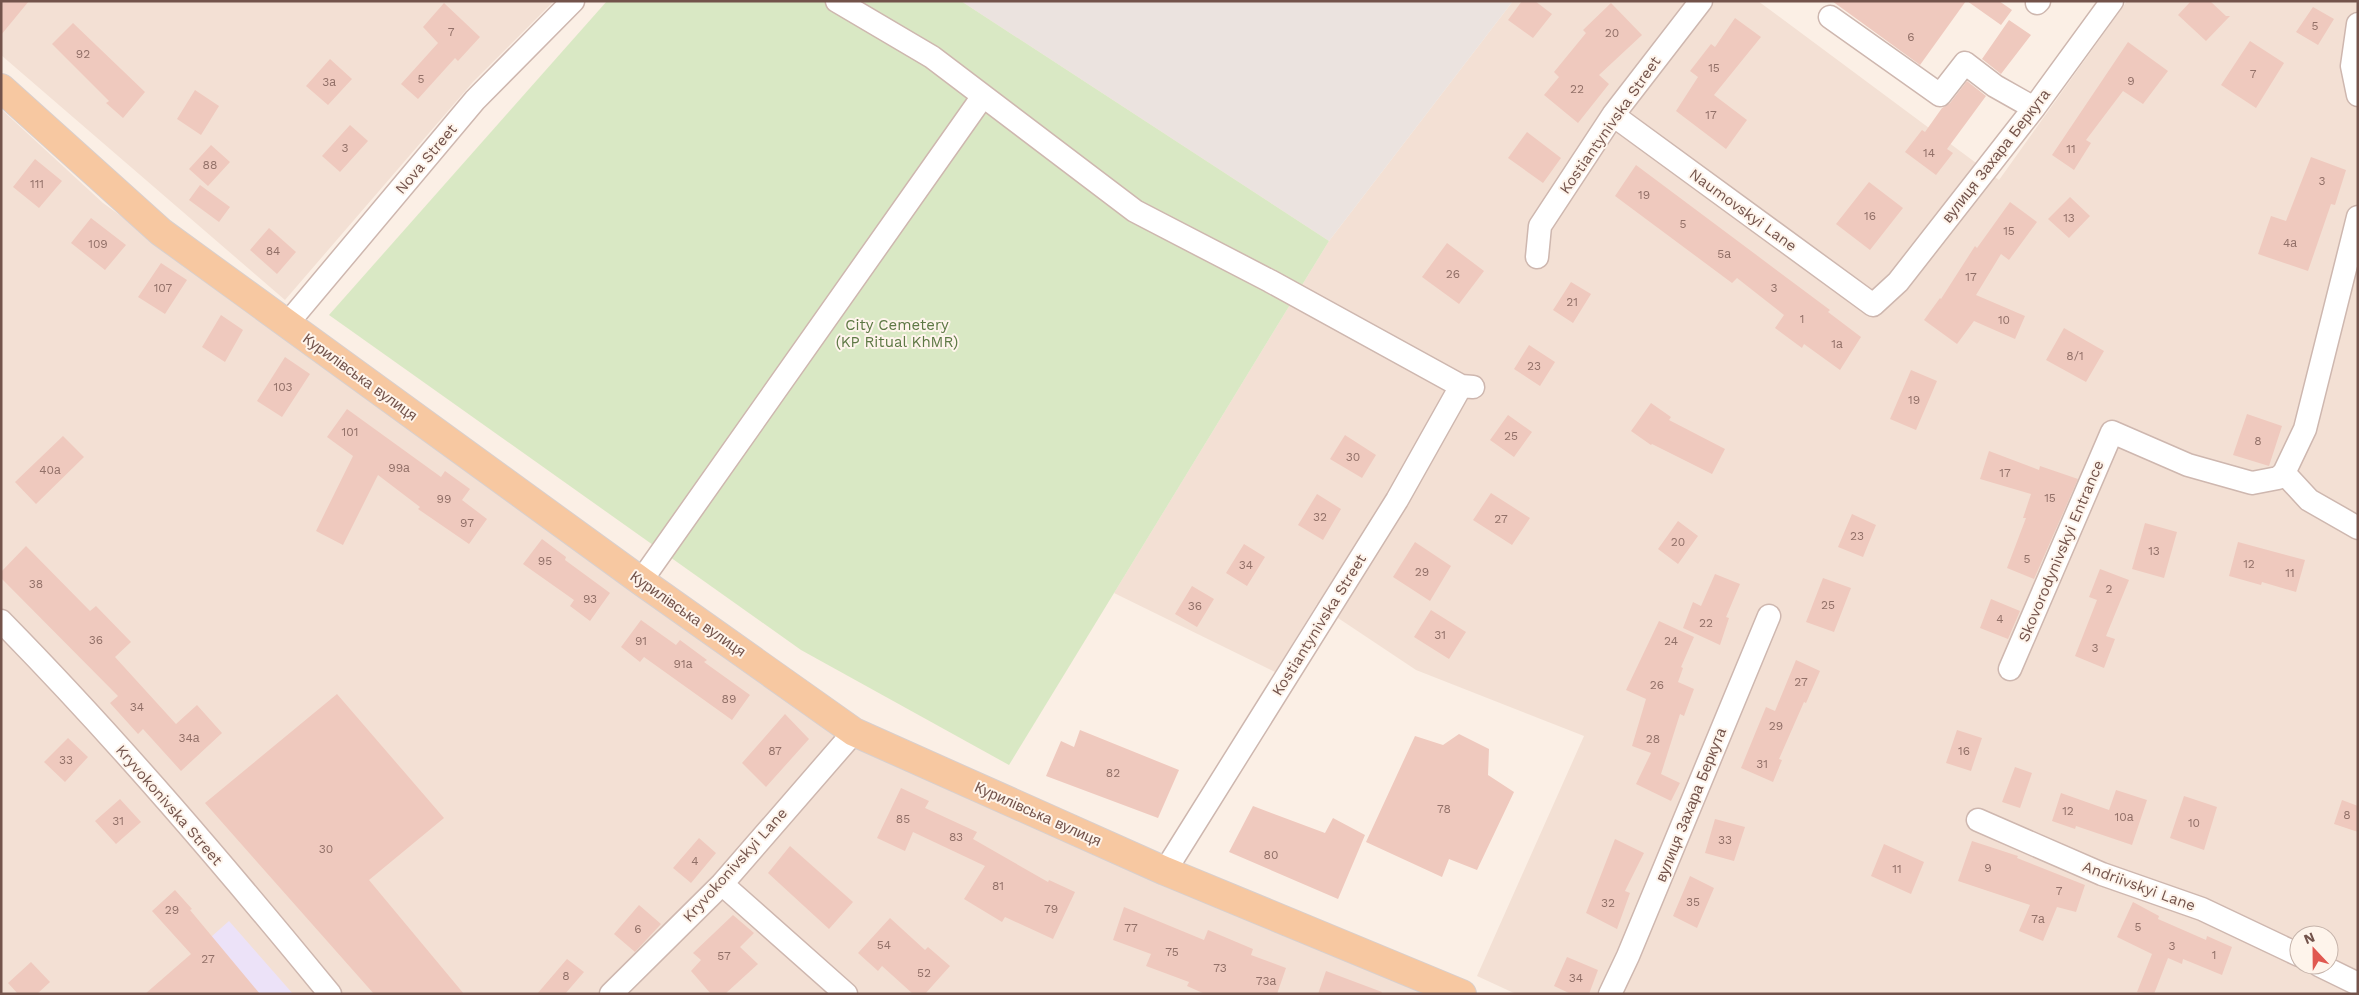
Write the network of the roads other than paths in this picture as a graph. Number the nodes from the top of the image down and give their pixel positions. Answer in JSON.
{"nodes":[{"id":1,"x":573,"y":1,"type":"edge"},
{"id":2,"x":837,"y":1,"type":"edge"},
{"id":3,"x":1701,"y":1,"type":"edge"},
{"id":4,"x":2112,"y":1,"type":"edge"},
{"id":5,"x":1830,"y":17,"type":"dead end"},
{"id":6,"x":2358,"y":24,"type":"edge"},
{"id":7,"x":1,"y":88,"type":"edge"},
{"id":8,"x":2358,"y":95,"type":"edge"},
{"id":9,"x":983,"y":96,"type":"junction"},
{"id":10,"x":2034,"y":108,"type":"junction"},
{"id":11,"x":1613,"y":115,"type":"junction"},
{"id":12,"x":2358,"y":216,"type":"edge"},
{"id":13,"x":1537,"y":256,"type":"dead end"},
{"id":14,"x":1873,"y":306,"type":"joint"},
{"id":15,"x":287,"y":324,"type":"junction"},
{"id":16,"x":2284,"y":473,"type":"junction"},
{"id":17,"x":2358,"y":528,"type":"edge"},
{"id":18,"x":641,"y":581,"type":"junction"},
{"id":19,"x":1769,"y":616,"type":"dead end"},
{"id":20,"x":1,"y":621,"type":"edge"},
{"id":21,"x":2010,"y":669,"type":"dead end"},
{"id":22,"x":854,"y":732,"type":"junction"},
{"id":23,"x":1978,"y":820,"type":"dead end"},
{"id":24,"x":1165,"y":871,"type":"junction"},
{"id":25,"x":722,"y":884,"type":"junction"},
{"id":26,"x":2289,"y":951,"type":"edge"},
{"id":27,"x":2339,"y":975,"type":"edge"},
{"id":28,"x":2358,"y":984,"type":"edge"},
{"id":29,"x":330,"y":994,"type":"edge"},
{"id":30,"x":611,"y":994,"type":"edge"},
{"id":31,"x":846,"y":994,"type":"edge"},
{"id":32,"x":1462,"y":994,"type":"edge"},
{"id":33,"x":1610,"y":994,"type":"edge"}],
"edges":[{"from":1,"to":15,"type":"street","name":"Nova Street"},
{"from":2,"to":9,"type":"street"},
{"from":3,"to":11,"type":"street","name":"Kostiantynivska Street"},
{"from":4,"to":10,"type":"street","name":"вулиця Захара Беркута"},
{"from":5,"to":10,"type":"street"},
{"from":6,"to":8,"type":"street"},
{"from":7,"to":15,"type":"main road","name":"Курилівська вулиця"},
{"from":9,"to":18,"type":"street"},
{"from":9,"to":24,"type":"street","name":"Kostiantynivska Street"},
{"from":10,"to":14,"type":"street","name":"вулиця Захара Беркута"},
{"from":11,"to":13,"type":"street","name":"Kostiantynivska Street"},
{"from":11,"to":14,"type":"street","name":"Naumovskyi Lane"},
{"from":12,"to":16,"type":"street"},
{"from":15,"to":18,"type":"main road","name":"Курилівська вулиця"},
{"from":16,"to":17,"type":"street"},
{"from":16,"to":21,"type":"street","name":"Skovorodynivskyi Entrance"},
{"from":18,"to":22,"type":"main road","name":"Курилівська вулиця"},
{"from":19,"to":33,"type":"street","name":"вулиця Захара Беркута"},
{"from":20,"to":29,"type":"street","name":"Kryvokonivska Street"},
{"from":22,"to":24,"type":"main road","name":"Курилівська вулиця"},
{"from":22,"to":25,"type":"street","name":"Kryvokonivskyi Lane"},
{"from":23,"to":26,"type":"street","name":"Andriivskyi Lane"},
{"from":24,"to":32,"type":"main road","name":"Курилівська вулиця"},
{"from":25,"to":30,"type":"street","name":"Kryvokonivskyi Lane"},
{"from":25,"to":31,"type":"street"},
{"from":27,"to":28,"type":"street"}]}
